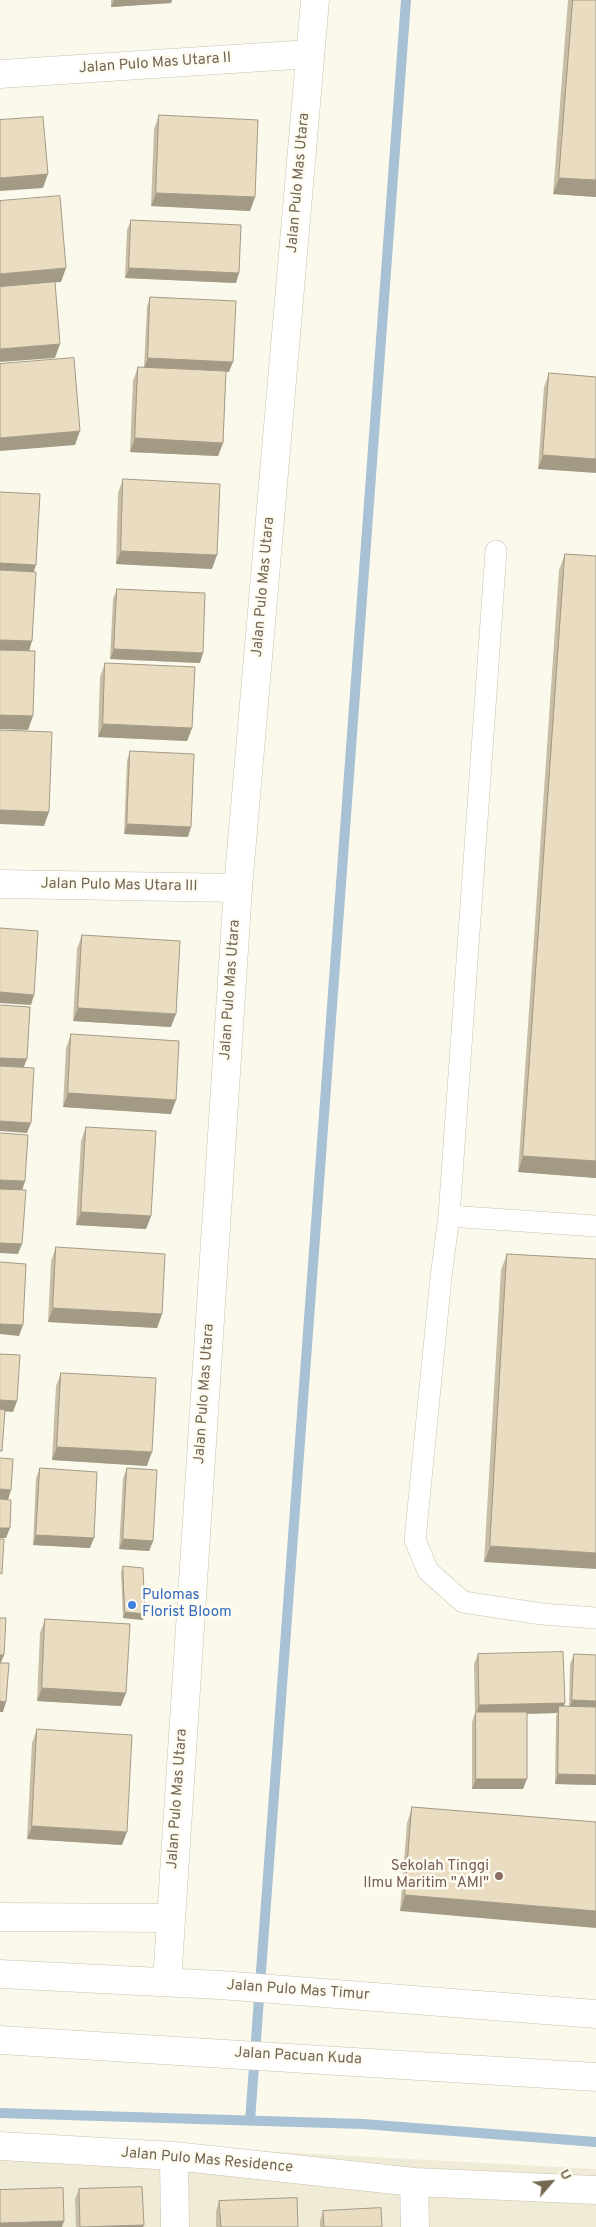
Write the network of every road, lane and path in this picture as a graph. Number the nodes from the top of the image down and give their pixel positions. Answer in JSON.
{"nodes":[{"id":1,"x":315,"y":0,"type":"edge"},
{"id":2,"x":310,"y":54,"type":"junction"},
{"id":3,"x":0,"y":74,"type":"edge"},
{"id":4,"x":496,"y":551,"type":"dead end"},
{"id":5,"x":0,"y":884,"type":"edge"},
{"id":6,"x":238,"y":888,"type":"junction"},
{"id":7,"x":449,"y":1216,"type":"junction"},
{"id":8,"x":596,"y":1226,"type":"edge"},
{"id":9,"x":596,"y":1618,"type":"edge"},
{"id":10,"x":0,"y":1917,"type":"edge"},
{"id":11,"x":170,"y":1918,"type":"junction"},
{"id":12,"x":0,"y":1974,"type":"edge"},
{"id":13,"x":168,"y":1982,"type":"junction"},
{"id":14,"x":596,"y":2014,"type":"edge"},
{"id":15,"x":0,"y":2040,"type":"edge"},
{"id":16,"x":596,"y":2077,"type":"edge"},
{"id":17,"x":0,"y":2146,"type":"edge"},
{"id":18,"x":174,"y":2156,"type":"junction"},
{"id":19,"x":414,"y":2182,"type":"junction"},
{"id":20,"x":596,"y":2190,"type":"edge"},
{"id":21,"x":175,"y":2227,"type":"edge"},
{"id":22,"x":415,"y":2227,"type":"edge"}],
"edges":[{"from":1,"to":2,"type":"street","name":"Jalan Pulo Mas Utara"},
{"from":2,"to":3,"type":"street","name":"Jalan Pulo Mas Utara II"},
{"from":2,"to":6,"type":"street","name":"Jalan Pulo Mas Utara"},
{"from":4,"to":7,"type":"lane"},
{"from":5,"to":6,"type":"street","name":"Jalan Pulo Mas Utara III"},
{"from":6,"to":11,"type":"street","name":"Jalan Pulo Mas Utara"},
{"from":7,"to":8,"type":"lane"},
{"from":7,"to":9,"type":"lane"},
{"from":10,"to":11,"type":"street"},
{"from":11,"to":13,"type":"street","name":"Jalan Pulo Mas Utara"},
{"from":12,"to":13,"type":"street","name":"Jalan Pulo Mas Timur"},
{"from":13,"to":14,"type":"street","name":"Jalan Pulo Mas Timur"},
{"from":15,"to":16,"type":"street","name":"Jalan Pacuan Kuda"},
{"from":17,"to":18,"type":"street","name":"Jalan Pulo Mas Residence"},
{"from":18,"to":19,"type":"street","name":"Jalan Pulo Mas Residence"},
{"from":18,"to":21,"type":"street"},
{"from":19,"to":20,"type":"street","name":"Jalan Pulo Mas Residence"},
{"from":19,"to":22,"type":"street"}]}
